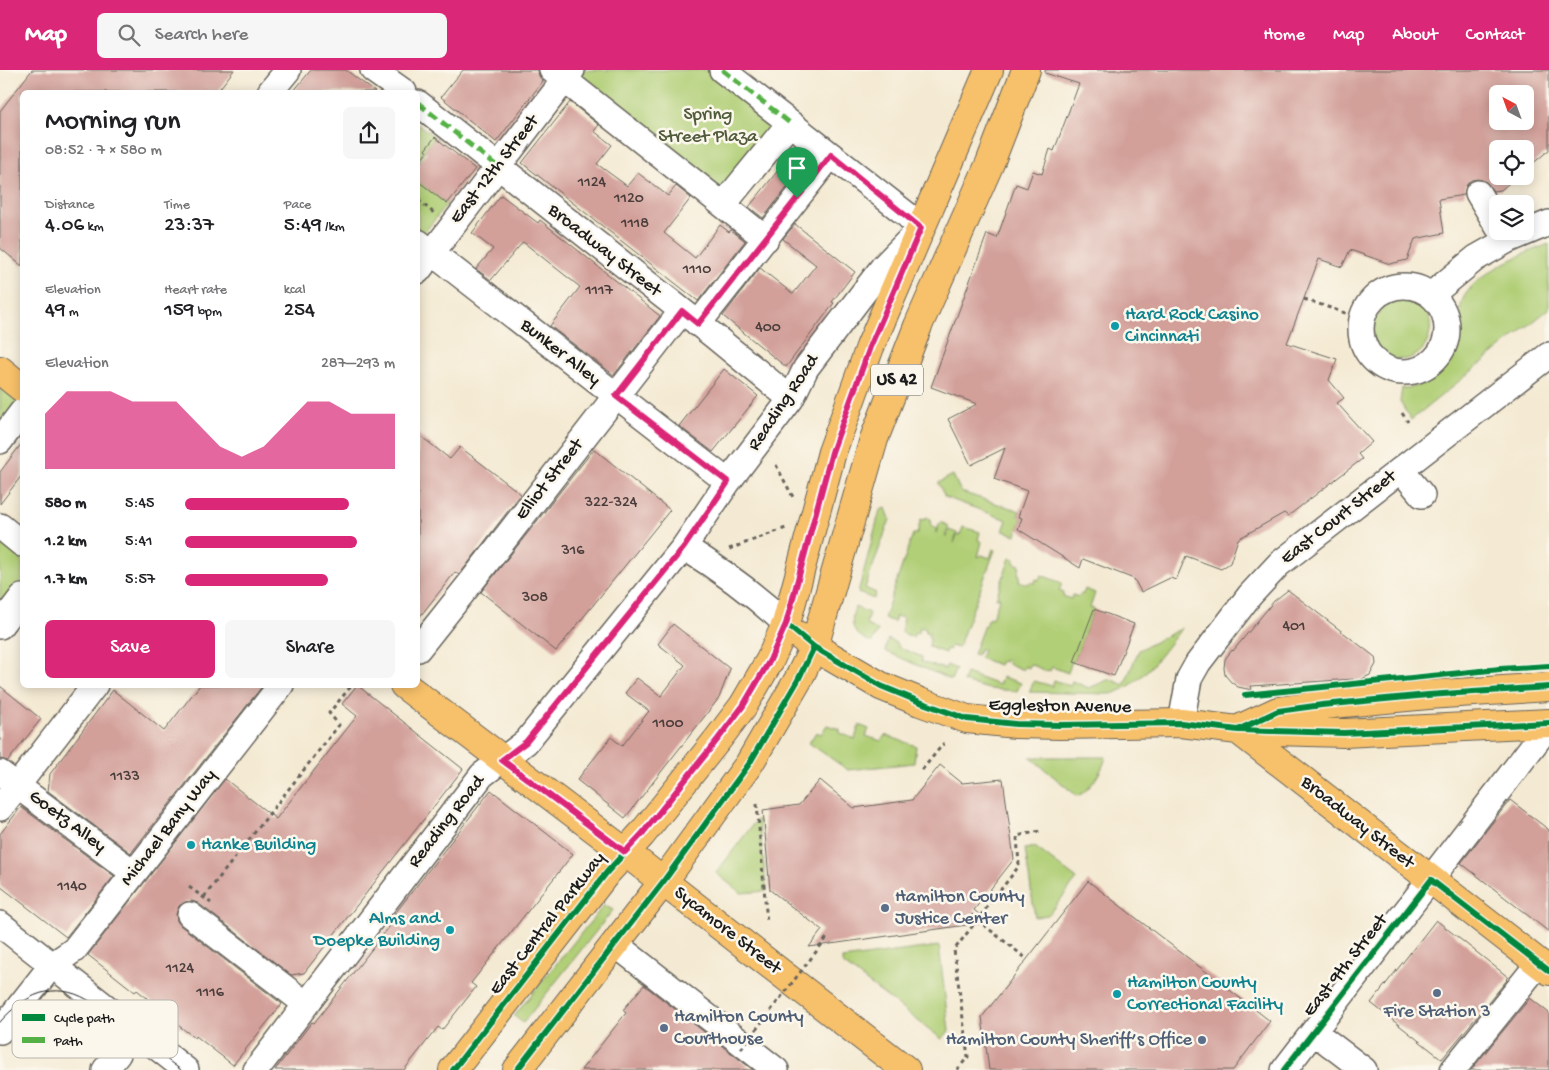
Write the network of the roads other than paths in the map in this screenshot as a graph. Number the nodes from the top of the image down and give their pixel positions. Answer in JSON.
{"nodes":[{"id":1,"x":288,"y":70,"type":"edge"},
{"id":2,"x":373,"y":70,"type":"edge"},
{"id":3,"x":722,"y":70,"type":"edge"},
{"id":4,"x":989,"y":70,"type":"edge"},
{"id":5,"x":1026,"y":70,"type":"edge"},
{"id":6,"x":563,"y":73,"type":"edge"},
{"id":7,"x":272,"y":90,"type":"edge"},
{"id":8,"x":401,"y":90,"type":"edge"},
{"id":9,"x":420,"y":105,"type":"edge"},
{"id":10,"x":790,"y":123,"type":"junction"},
{"id":11,"x":831,"y":155,"type":"junction"},
{"id":12,"x":498,"y":167,"type":"junction"},
{"id":13,"x":1478,"y":193,"type":"dead end"},
{"id":14,"x":723,"y":206,"type":"junction"},
{"id":15,"x":1489,"y":212,"type":"edge"},
{"id":16,"x":1549,"y":222,"type":"edge"},
{"id":17,"x":1534,"y":225,"type":"edge"},
{"id":18,"x":921,"y":228,"type":"junction"},
{"id":19,"x":766,"y":239,"type":"junction"},
{"id":20,"x":1494,"y":240,"type":"edge"},
{"id":21,"x":422,"y":255,"type":"edge"},
{"id":22,"x":1431,"y":295,"type":"dead end"},
{"id":23,"x":690,"y":318,"type":"junction"},
{"id":24,"x":1549,"y":355,"type":"edge"},
{"id":25,"x":0,"y":370,"type":"edge"},
{"id":26,"x":20,"y":386,"type":"edge"},
{"id":27,"x":616,"y":396,"type":"junction"},
{"id":28,"x":791,"y":399,"type":"junction"},
{"id":29,"x":20,"y":415,"type":"edge"},
{"id":30,"x":0,"y":441,"type":"edge"},
{"id":31,"x":1401,"y":470,"type":"junction"},
{"id":32,"x":728,"y":482,"type":"junction"},
{"id":33,"x":1422,"y":495,"type":"dead end"},
{"id":34,"x":0,"y":526,"type":"edge"},
{"id":35,"x":20,"y":542,"type":"edge"},
{"id":36,"x":684,"y":547,"type":"junction"},
{"id":37,"x":20,"y":600,"type":"edge"},
{"id":38,"x":786,"y":624,"type":"junction"},
{"id":39,"x":0,"y":626,"type":"edge"},
{"id":40,"x":420,"y":646,"type":"edge"},
{"id":41,"x":814,"y":647,"type":"junction"},
{"id":42,"x":92,"y":688,"type":"edge"},
{"id":43,"x":278,"y":688,"type":"edge"},
{"id":44,"x":408,"y":688,"type":"edge"},
{"id":45,"x":1549,"y":690,"type":"edge"},
{"id":46,"x":1181,"y":723,"type":"junction"},
{"id":47,"x":1549,"y":724,"type":"edge"},
{"id":48,"x":1238,"y":730,"type":"junction"},
{"id":49,"x":502,"y":760,"type":"junction"},
{"id":50,"x":9,"y":779,"type":"edge"},
{"id":51,"x":0,"y":808,"type":"edge"},
{"id":52,"x":625,"y":852,"type":"junction"},
{"id":53,"x":134,"y":873,"type":"junction"},
{"id":54,"x":1431,"y":880,"type":"junction"},
{"id":55,"x":663,"y":882,"type":"junction"},
{"id":56,"x":200,"y":909,"type":"road end"},
{"id":57,"x":0,"y":924,"type":"edge"},
{"id":58,"x":615,"y":944,"type":"junction"},
{"id":59,"x":52,"y":965,"type":"junction"},
{"id":60,"x":1544,"y":967,"type":"edge"},
{"id":61,"x":24,"y":1000,"type":"edge"},
{"id":62,"x":97,"y":1000,"type":"edge"},
{"id":63,"x":306,"y":1004,"type":"junction"},
{"id":64,"x":12,"y":1016,"type":"edge"},
{"id":65,"x":0,"y":1031,"type":"edge"},
{"id":66,"x":1314,"y":1032,"type":"junction"},
{"id":67,"x":171,"y":1058,"type":"edge"},
{"id":68,"x":186,"y":1070,"type":"edge"},
{"id":69,"x":256,"y":1070,"type":"edge"},
{"id":70,"x":453,"y":1070,"type":"edge"},
{"id":71,"x":517,"y":1070,"type":"edge"},
{"id":72,"x":776,"y":1070,"type":"edge"},
{"id":73,"x":906,"y":1070,"type":"edge"},
{"id":74,"x":1284,"y":1070,"type":"edge"},
{"id":75,"x":1364,"y":1070,"type":"edge"},
{"id":76,"x":1452,"y":1070,"type":"edge"}],
"edges":[{"from":1,"to":7,"type":"street"},
{"from":2,"to":8,"type":"street"},
{"from":3,"to":10,"type":"street"},
{"from":4,"to":18,"type":"main road","name":"Reading Road","number":"US 42"},
{"from":5,"to":41,"type":"main road","number":"US 42"},
{"from":6,"to":12,"type":"street","name":"East 12th Street"},
{"from":6,"to":14,"type":"street"},
{"from":9,"to":12,"type":"street","name":"Broadway Street"},
{"from":10,"to":11,"type":"street"},
{"from":10,"to":14,"type":"street"},
{"from":11,"to":18,"type":"street"},
{"from":11,"to":19,"type":"street","name":"Elliot Street"},
{"from":12,"to":21,"type":"street","name":"East 12th Street"},
{"from":12,"to":23,"type":"street","name":"Broadway Street"},
{"from":13,"to":15,"type":"street"},
{"from":14,"to":19,"type":"street"},
{"from":16,"to":17,"type":"street"},
{"from":18,"to":28,"type":"street","name":"Reading Road"},
{"from":18,"to":38,"type":"main road","name":"Reading Road","number":"US 42"},
{"from":19,"to":23,"type":"street","name":"Elliot Street"},
{"from":20,"to":22,"type":"street"},
{"from":21,"to":27,"type":"street","name":"Bunker Alley"},
{"from":23,"to":27,"type":"street","name":"Elliot Street"},
{"from":23,"to":28,"type":"street","name":"Broadway Street"},
{"from":24,"to":31,"type":"street","name":"East Court Street"},
{"from":25,"to":26,"type":"main road"},
{"from":27,"to":32,"type":"street","name":"Bunker Alley"},
{"from":27,"to":40,"type":"street","name":"Elliot Street"},
{"from":28,"to":32,"type":"street","name":"Reading Road"},
{"from":29,"to":30,"type":"street"},
{"from":31,"to":33,"type":"street"},
{"from":31,"to":46,"type":"street","name":"East Court Street"},
{"from":32,"to":36,"type":"street","name":"Reading Road"},
{"from":34,"to":35,"type":"street"},
{"from":36,"to":38,"type":"street","name":"Eggleston Avenue"},
{"from":36,"to":49,"type":"street","name":"Reading Road"},
{"from":37,"to":39,"type":"street"},
{"from":38,"to":41,"type":"main road","name":"Eggleston Avenue"},
{"from":38,"to":52,"type":"main road","name":"East Central Parkway","number":"US 42"},
{"from":41,"to":46,"type":"main road","name":"Eggleston Avenue"},
{"from":41,"to":55,"type":"main road","number":"US 42"},
{"from":42,"to":50,"type":"street"},
{"from":43,"to":53,"type":"street","name":"Michael Bany Way"},
{"from":44,"to":49,"type":"main road","name":"Sycamore Street"},
{"from":45,"to":48,"type":"main road"},
{"from":46,"to":48,"type":"main road","name":"Eggleston Avenue"},
{"from":47,"to":48,"type":"main road","name":"Eggleston Avenue"},
{"from":47,"to":54,"type":"street","name":"East 9th Street"},
{"from":48,"to":54,"type":"main road","name":"Broadway Street"},
{"from":49,"to":52,"type":"main road","name":"Sycamore Street"},
{"from":49,"to":63,"type":"street","name":"Reading Road"},
{"from":50,"to":51,"type":"street"},
{"from":50,"to":53,"type":"street","name":"Goetz Alley"},
{"from":52,"to":55,"type":"main road","name":"Sycamore Street"},
{"from":52,"to":70,"type":"main road","name":"East Central Parkway","number":"US 42"},
{"from":53,"to":59,"type":"street","name":"Michael Bany Way"},
{"from":54,"to":60,"type":"main road","name":"Broadway Street"},
{"from":54,"to":66,"type":"street","name":"East 9th Street"},
{"from":55,"to":58,"type":"main road","number":"US 42"},
{"from":55,"to":73,"type":"main road","name":"Sycamore Street"},
{"from":56,"to":63,"type":"street"},
{"from":57,"to":59,"type":"street"},
{"from":58,"to":71,"type":"main road","number":"US 42"},
{"from":58,"to":72,"type":"street"},
{"from":59,"to":61,"type":"street"},
{"from":59,"to":62,"type":"street"},
{"from":60,"to":76,"type":"street"},
{"from":63,"to":69,"type":"street","name":"Reading Road"},
{"from":64,"to":65,"type":"street"},
{"from":66,"to":74,"type":"street","name":"East 9th Street"},
{"from":66,"to":75,"type":"street"},
{"from":67,"to":68,"type":"street"}]}
